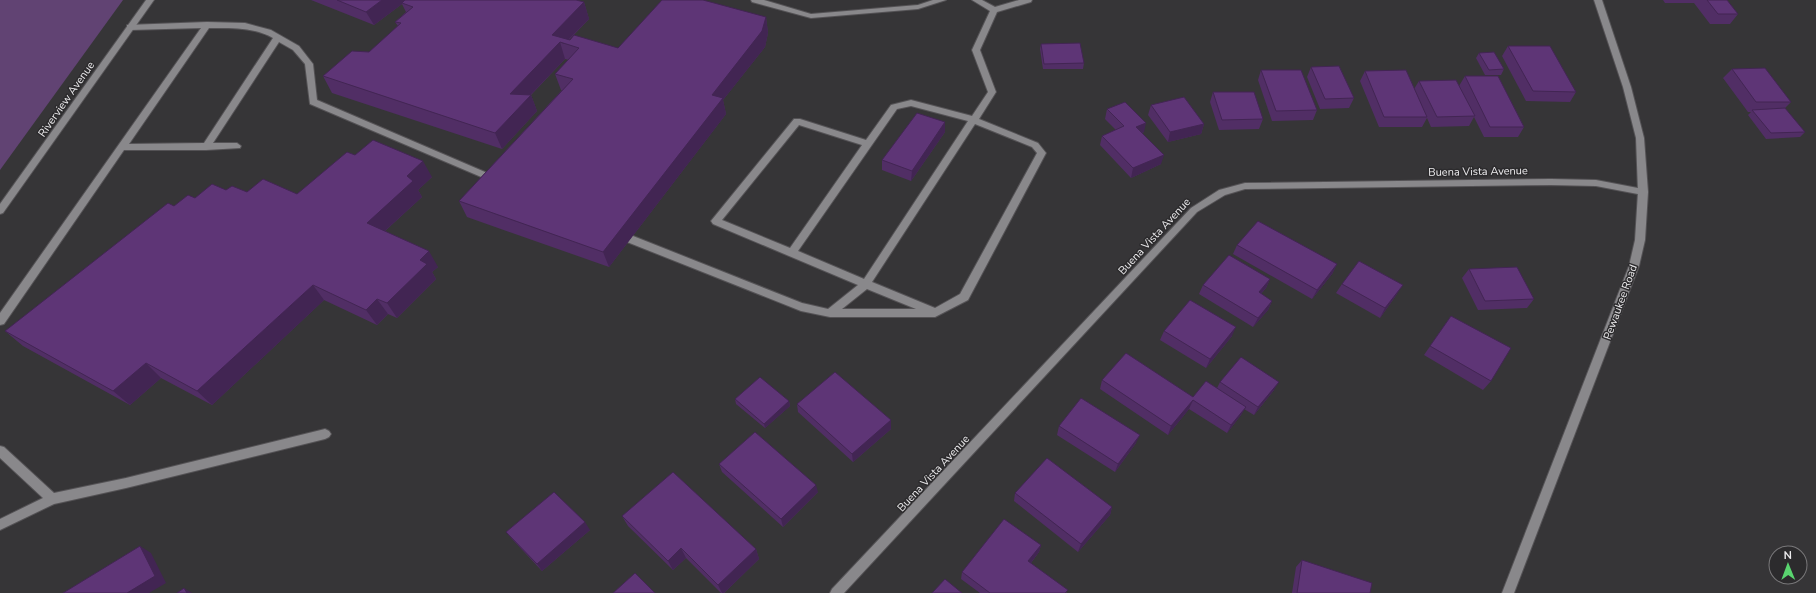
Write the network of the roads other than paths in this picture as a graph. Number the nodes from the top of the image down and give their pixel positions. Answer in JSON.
{"nodes":[{"id":1,"x":150,"y":0,"type":"edge"},
{"id":2,"x":754,"y":0,"type":"edge"},
{"id":3,"x":942,"y":0,"type":"edge"},
{"id":4,"x":976,"y":0,"type":"edge"},
{"id":5,"x":1028,"y":0,"type":"edge"},
{"id":6,"x":1598,"y":0,"type":"edge"},
{"id":7,"x":994,"y":10,"type":"junction"},
{"id":8,"x":207,"y":25,"type":"junction"},
{"id":9,"x":130,"y":27,"type":"junction"},
{"id":10,"x":277,"y":38,"type":"junction"},
{"id":11,"x":974,"y":120,"type":"junction"},
{"id":12,"x":868,"y":144,"type":"junction"},
{"id":13,"x":237,"y":146,"type":"dead end"},
{"id":14,"x":122,"y":147,"type":"junction"},
{"id":15,"x":206,"y":147,"type":"junction"},
{"id":16,"x":500,"y":181,"type":"edge"},
{"id":17,"x":1643,"y":192,"type":"junction"},
{"id":18,"x":0,"y":211,"type":"edge"},
{"id":19,"x":630,"y":239,"type":"edge"},
{"id":20,"x":792,"y":252,"type":"junction"},
{"id":21,"x":866,"y":284,"type":"junction"},
{"id":22,"x":830,"y":313,"type":"junction"},
{"id":23,"x":935,"y":313,"type":"junction"},
{"id":24,"x":0,"y":321,"type":"edge"},
{"id":25,"x":325,"y":434,"type":"dead end"},
{"id":26,"x":0,"y":451,"type":"edge"},
{"id":27,"x":52,"y":500,"type":"junction"},
{"id":28,"x":0,"y":525,"type":"edge"},
{"id":29,"x":836,"y":593,"type":"edge"},
{"id":30,"x":1508,"y":593,"type":"edge"}],
"edges":[{"from":1,"to":9,"type":"street","name":"Riverview Avenue"},
{"from":2,"to":3,"type":"street"},
{"from":4,"to":7,"type":"street"},
{"from":5,"to":7,"type":"street"},
{"from":6,"to":17,"type":"street","name":"Pewaukee Road"},
{"from":7,"to":11,"type":"street"},
{"from":8,"to":9,"type":"street"},
{"from":8,"to":10,"type":"street"},
{"from":8,"to":14,"type":"street"},
{"from":9,"to":18,"type":"street","name":"Riverview Avenue"},
{"from":10,"to":15,"type":"street"},
{"from":10,"to":16,"type":"street"},
{"from":11,"to":12,"type":"street"},
{"from":11,"to":21,"type":"street"},
{"from":11,"to":23,"type":"street"},
{"from":12,"to":20,"type":"street"},
{"from":12,"to":20,"type":"street"},
{"from":13,"to":15,"type":"street"},
{"from":14,"to":15,"type":"street"},
{"from":14,"to":24,"type":"street"},
{"from":17,"to":29,"type":"street","name":"Buena Vista Avenue"},
{"from":17,"to":30,"type":"street","name":"Pewaukee Road"},
{"from":19,"to":22,"type":"street"},
{"from":20,"to":21,"type":"street"},
{"from":21,"to":22,"type":"street"},
{"from":21,"to":23,"type":"street"},
{"from":22,"to":23,"type":"street"},
{"from":25,"to":27,"type":"street"},
{"from":26,"to":27,"type":"street"},
{"from":27,"to":28,"type":"street"}]}
